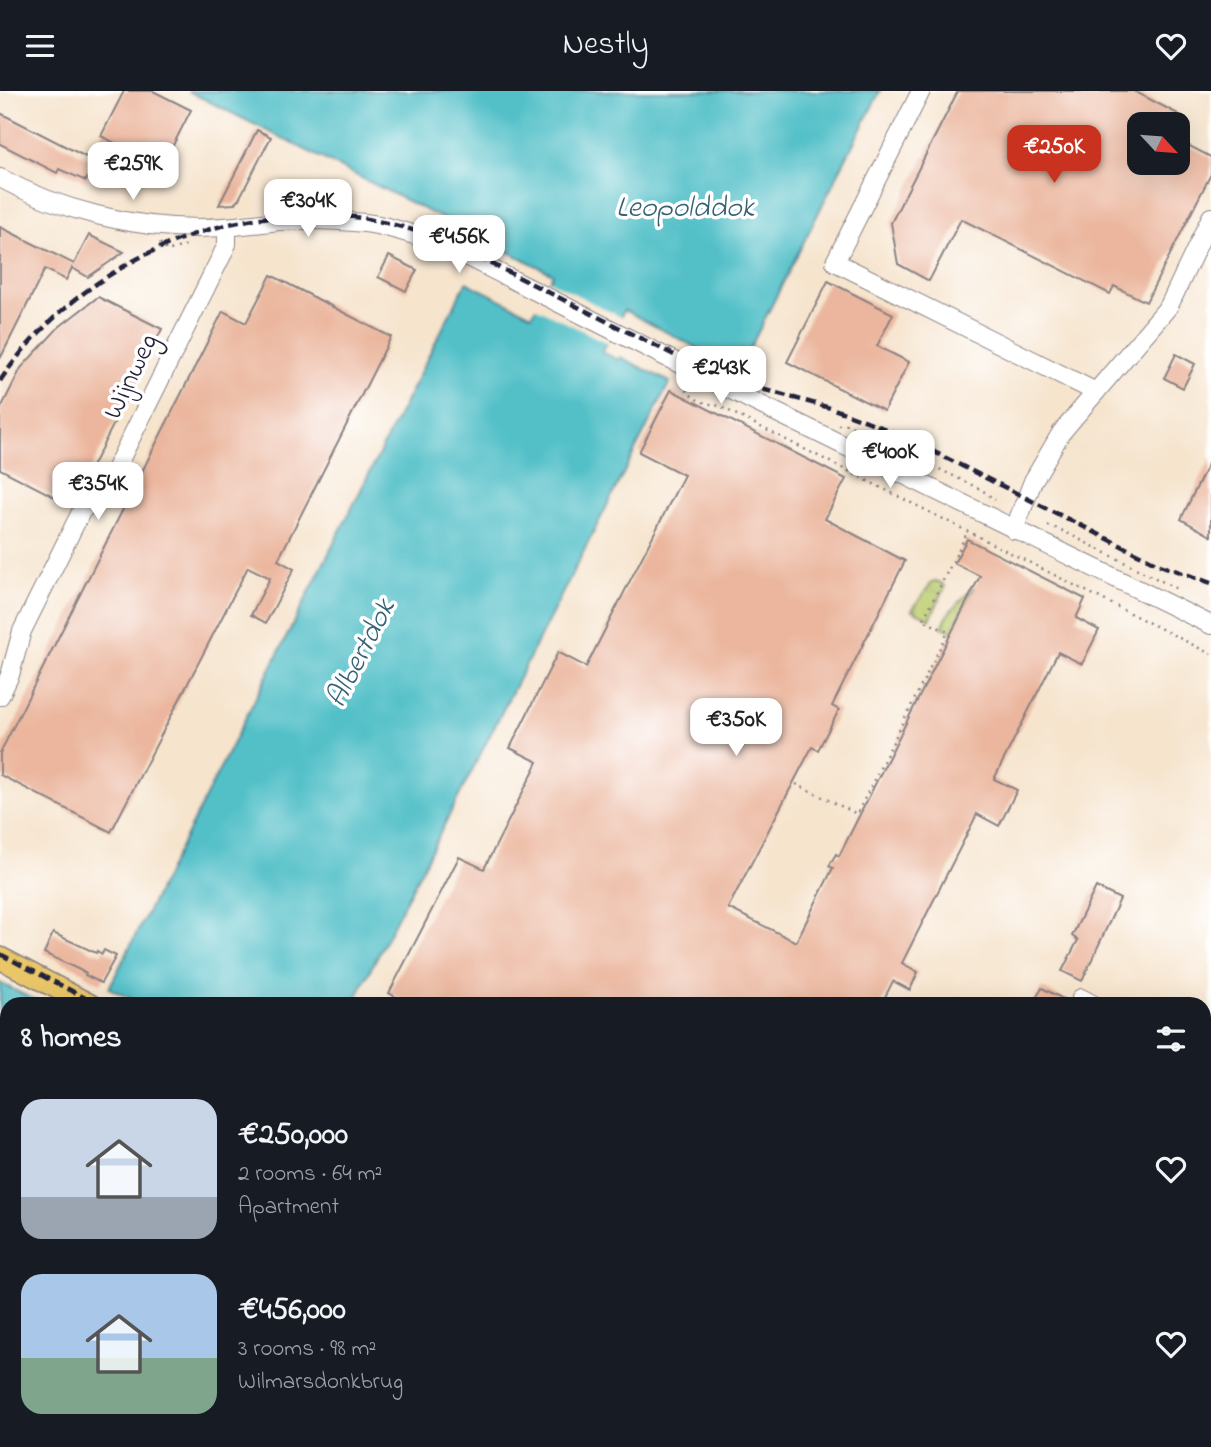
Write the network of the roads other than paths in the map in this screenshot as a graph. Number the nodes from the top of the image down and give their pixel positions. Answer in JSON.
{"nodes":[{"id":1,"x":922,"y":91,"type":"edge"},
{"id":2,"x":0,"y":178,"type":"edge"},
{"id":3,"x":1211,"y":217,"type":"edge"},
{"id":4,"x":227,"y":227,"type":"junction"},
{"id":5,"x":1096,"y":392,"type":"junction"},
{"id":6,"x":1014,"y":530,"type":"junction"},
{"id":7,"x":1211,"y":625,"type":"edge"},
{"id":8,"x":0,"y":696,"type":"edge"},
{"id":9,"x":0,"y":958,"type":"edge"},
{"id":10,"x":75,"y":997,"type":"edge"}],
"edges":[{"from":1,"to":5,"type":"street"},
{"from":2,"to":4,"type":"street"},
{"from":3,"to":5,"type":"street"},
{"from":4,"to":6,"type":"street"},
{"from":4,"to":8,"type":"street","name":"Wijnweg"},
{"from":5,"to":6,"type":"street"},
{"from":6,"to":7,"type":"street"},
{"from":9,"to":10,"type":"main road"}]}
